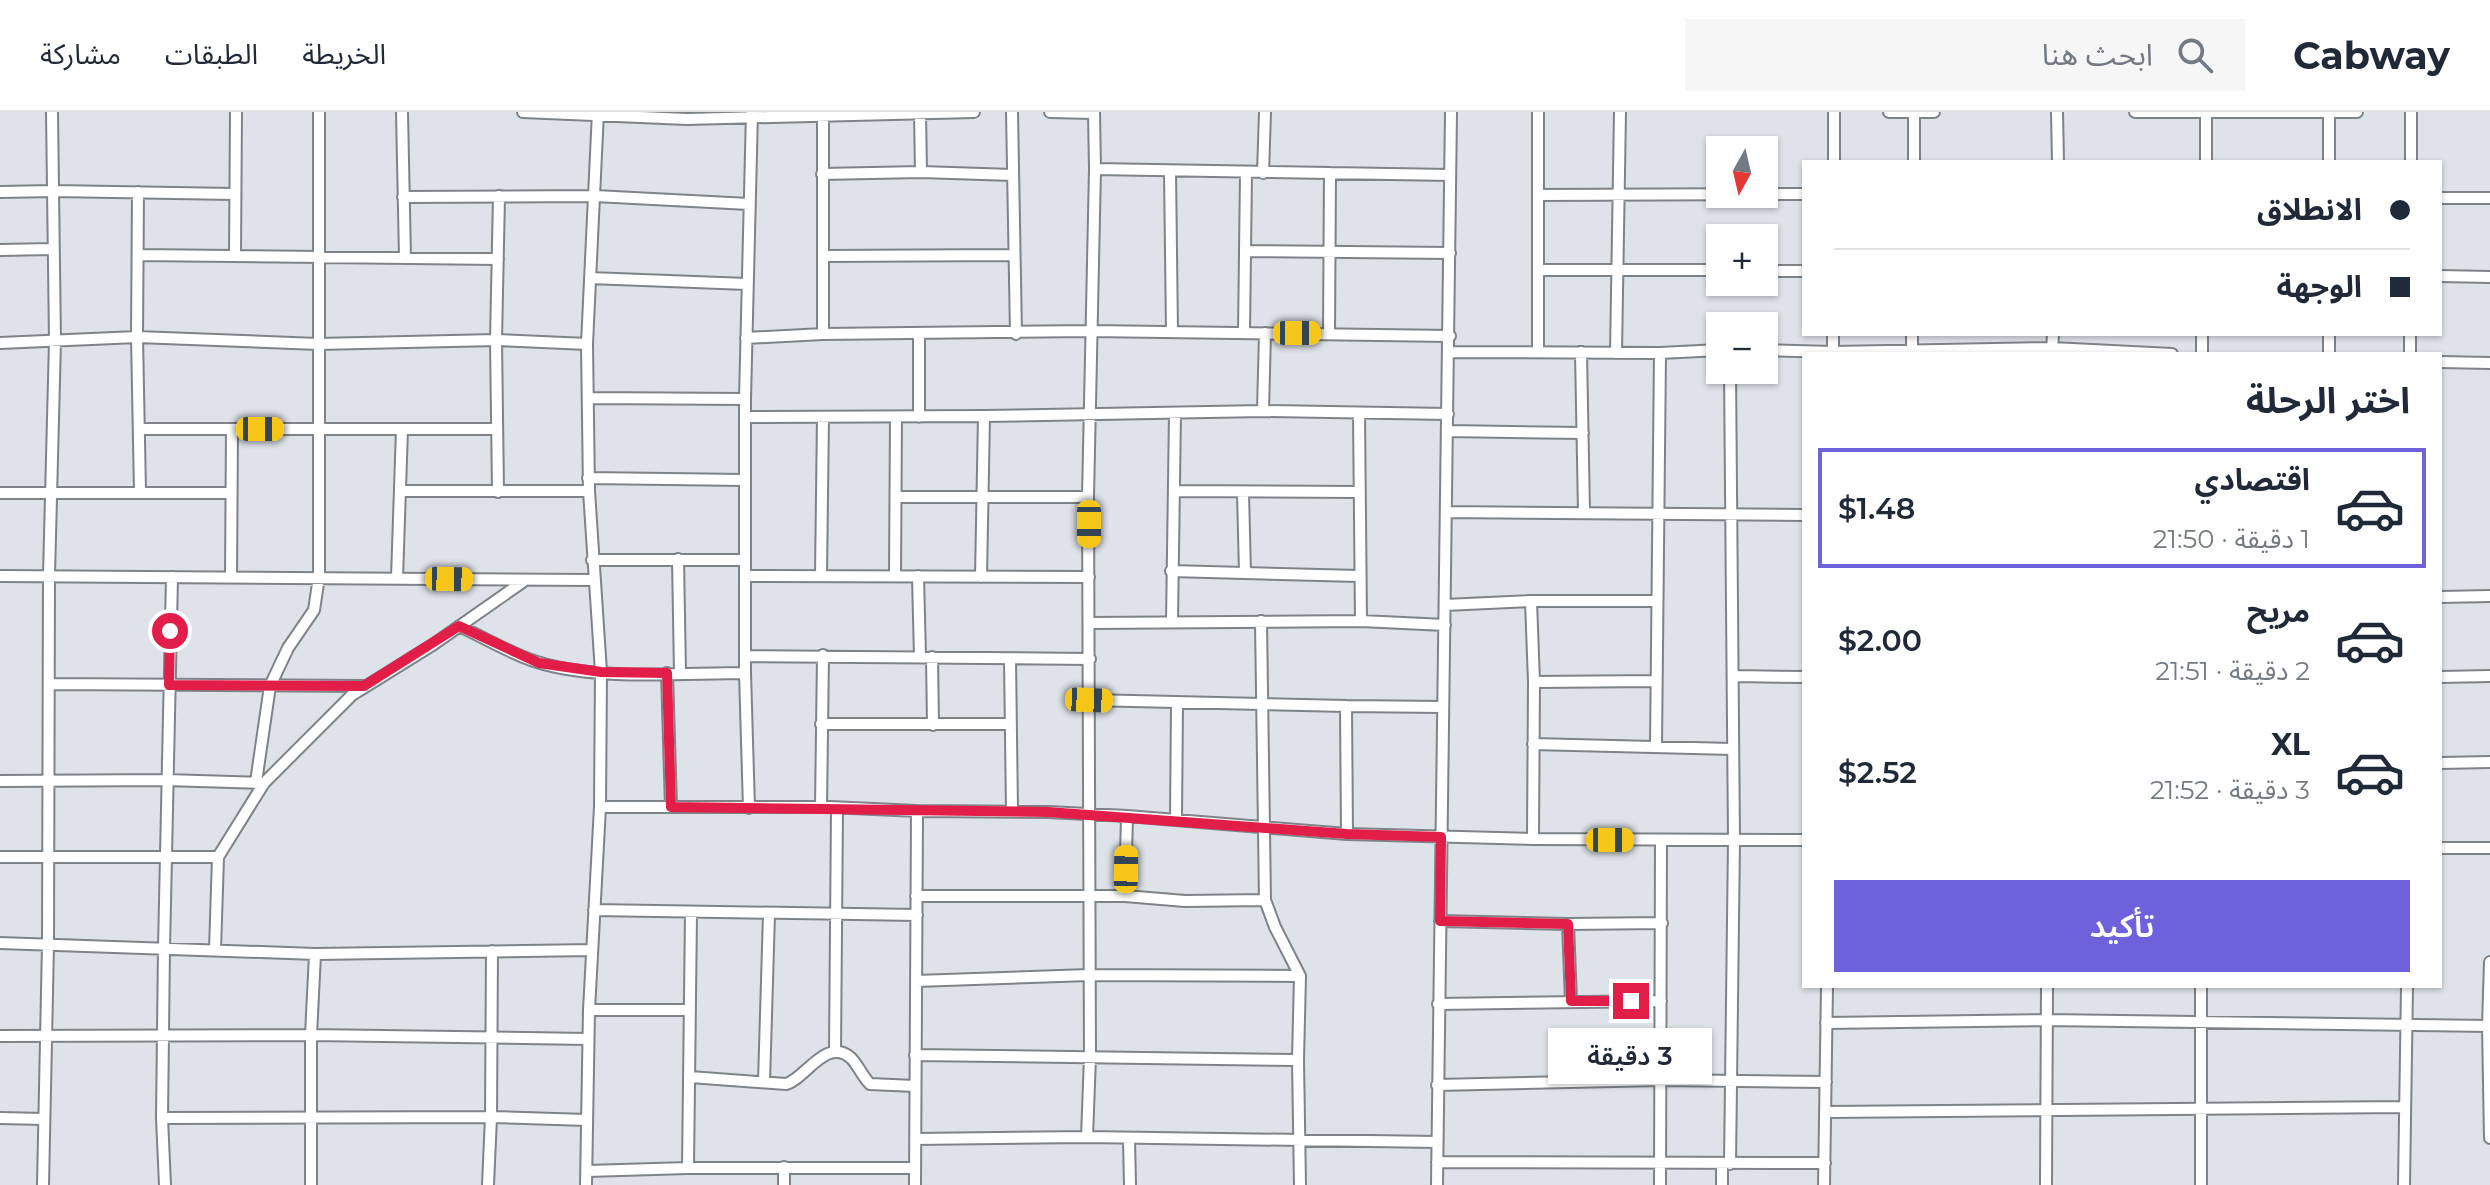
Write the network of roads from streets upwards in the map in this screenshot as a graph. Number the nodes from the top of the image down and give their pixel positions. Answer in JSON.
{"nodes":[{"id":1,"x":52,"y":112,"type":"edge"},
{"id":2,"x":236,"y":112,"type":"edge"},
{"id":3,"x":319,"y":112,"type":"edge"},
{"id":4,"x":402,"y":112,"type":"edge"},
{"id":5,"x":523,"y":112,"type":"edge"},
{"id":6,"x":974,"y":112,"type":"edge"},
{"id":7,"x":1012,"y":112,"type":"edge"},
{"id":8,"x":1050,"y":112,"type":"edge"},
{"id":9,"x":1094,"y":112,"type":"edge"},
{"id":10,"x":1265,"y":112,"type":"edge"},
{"id":11,"x":1451,"y":112,"type":"edge"},
{"id":12,"x":1538,"y":112,"type":"edge"},
{"id":13,"x":1620,"y":112,"type":"edge"},
{"id":14,"x":1834,"y":112,"type":"edge"},
{"id":15,"x":1889,"y":112,"type":"edge"},
{"id":16,"x":1914,"y":112,"type":"edge"},
{"id":17,"x":1934,"y":112,"type":"edge"},
{"id":18,"x":2057,"y":112,"type":"edge"},
{"id":19,"x":2135,"y":112,"type":"edge"},
{"id":20,"x":2329,"y":112,"type":"edge"},
{"id":21,"x":2357,"y":112,"type":"edge"},
{"id":22,"x":2411,"y":112,"type":"edge"},
{"id":23,"x":823,"y":113,"type":"edge"},
{"id":24,"x":920,"y":113,"type":"edge"},
{"id":25,"x":2206,"y":113,"type":"edge"},
{"id":26,"x":598,"y":114,"type":"edge"},
{"id":27,"x":687,"y":115,"type":"edge"},
{"id":28,"x":752,"y":115,"type":"edge"},
{"id":29,"x":1834,"y":160,"type":"edge"},
{"id":30,"x":1914,"y":160,"type":"edge"},
{"id":31,"x":2058,"y":160,"type":"edge"},
{"id":32,"x":2206,"y":160,"type":"edge"},
{"id":33,"x":2329,"y":160,"type":"edge"},
{"id":34,"x":2411,"y":160,"type":"edge"},
{"id":35,"x":1095,"y":169,"type":"junction"},
{"id":36,"x":1170,"y":171,"type":"junction"},
{"id":37,"x":921,"y":172,"type":"junction"},
{"id":38,"x":1246,"y":173,"type":"junction"},
{"id":39,"x":1263,"y":173,"type":"junction"},
{"id":40,"x":1330,"y":173,"type":"junction"},
{"id":41,"x":822,"y":174,"type":"junction"},
{"id":42,"x":1013,"y":175,"type":"junction"},
{"id":43,"x":1450,"y":175,"type":"junction"},
{"id":44,"x":53,"y":191,"type":"junction"},
{"id":45,"x":0,"y":192,"type":"edge"},
{"id":46,"x":138,"y":192,"type":"junction"},
{"id":47,"x":234,"y":194,"type":"junction"},
{"id":48,"x":1618,"y":194,"type":"junction"},
{"id":49,"x":1802,"y":194,"type":"edge"},
{"id":50,"x":1538,"y":195,"type":"junction"},
{"id":51,"x":499,"y":196,"type":"junction"},
{"id":52,"x":595,"y":196,"type":"junction"},
{"id":53,"x":403,"y":197,"type":"junction"},
{"id":54,"x":2442,"y":198,"type":"edge"},
{"id":55,"x":2490,"y":198,"type":"edge"},
{"id":56,"x":749,"y":204,"type":"junction"},
{"id":57,"x":52,"y":249,"type":"junction"},
{"id":58,"x":0,"y":250,"type":"edge"},
{"id":59,"x":1245,"y":251,"type":"junction"},
{"id":60,"x":1329,"y":252,"type":"junction"},
{"id":61,"x":1450,"y":253,"type":"junction"},
{"id":62,"x":138,"y":255,"type":"junction"},
{"id":63,"x":235,"y":255,"type":"junction"},
{"id":64,"x":1014,"y":255,"type":"junction"},
{"id":65,"x":823,"y":256,"type":"junction"},
{"id":66,"x":317,"y":257,"type":"junction"},
{"id":67,"x":405,"y":258,"type":"junction"},
{"id":68,"x":498,"y":259,"type":"junction"},
{"id":69,"x":1618,"y":269,"type":"junction"},
{"id":70,"x":1538,"y":270,"type":"junction"},
{"id":71,"x":1706,"y":270,"type":"edge"},
{"id":72,"x":1778,"y":271,"type":"edge"},
{"id":73,"x":1802,"y":271,"type":"edge"},
{"id":74,"x":2442,"y":276,"type":"edge"},
{"id":75,"x":2490,"y":277,"type":"edge"},
{"id":76,"x":590,"y":278,"type":"junction"},
{"id":77,"x":747,"y":284,"type":"junction"},
{"id":78,"x":1091,"y":331,"type":"junction"},
{"id":79,"x":1172,"y":332,"type":"junction"},
{"id":80,"x":1244,"y":333,"type":"junction"},
{"id":81,"x":1265,"y":333,"type":"junction"},
{"id":82,"x":1329,"y":333,"type":"junction"},
{"id":83,"x":823,"y":334,"type":"junction"},
{"id":84,"x":1016,"y":334,"type":"junction"},
{"id":85,"x":919,"y":335,"type":"junction"},
{"id":86,"x":1450,"y":336,"type":"junction"},
{"id":87,"x":1912,"y":336,"type":"edge"},
{"id":88,"x":137,"y":337,"type":"junction"},
{"id":89,"x":746,"y":338,"type":"junction"},
{"id":90,"x":496,"y":340,"type":"junction"},
{"id":91,"x":55,"y":341,"type":"junction"},
{"id":92,"x":0,"y":343,"type":"edge"},
{"id":93,"x":318,"y":344,"type":"junction"},
{"id":94,"x":587,"y":344,"type":"junction"},
{"id":95,"x":1912,"y":350,"type":"junction"},
{"id":96,"x":1706,"y":351,"type":"edge"},
{"id":97,"x":1778,"y":351,"type":"edge"},
{"id":98,"x":2052,"y":351,"type":"edge"},
{"id":99,"x":1449,"y":352,"type":"junction"},
{"id":100,"x":1538,"y":352,"type":"junction"},
{"id":101,"x":1581,"y":352,"type":"junction"},
{"id":102,"x":1810,"y":352,"type":"edge"},
{"id":103,"x":1859,"y":352,"type":"edge"},
{"id":104,"x":2092,"y":352,"type":"edge"},
{"id":105,"x":1616,"y":353,"type":"junction"},
{"id":106,"x":1660,"y":353,"type":"junction"},
{"id":107,"x":2442,"y":362,"type":"edge"},
{"id":108,"x":2490,"y":363,"type":"edge"},
{"id":109,"x":1730,"y":384,"type":"edge"},
{"id":110,"x":588,"y":398,"type":"junction"},
{"id":111,"x":745,"y":399,"type":"junction"},
{"id":112,"x":1263,"y":411,"type":"junction"},
{"id":113,"x":1091,"y":413,"type":"junction"},
{"id":114,"x":1175,"y":413,"type":"junction"},
{"id":115,"x":1359,"y":413,"type":"junction"},
{"id":116,"x":1448,"y":414,"type":"junction"},
{"id":117,"x":984,"y":416,"type":"junction"},
{"id":118,"x":745,"y":417,"type":"junction"},
{"id":119,"x":823,"y":417,"type":"junction"},
{"id":120,"x":896,"y":417,"type":"junction"},
{"id":121,"x":919,"y":417,"type":"junction"},
{"id":122,"x":139,"y":429,"type":"junction"},
{"id":123,"x":232,"y":429,"type":"junction"},
{"id":124,"x":317,"y":429,"type":"junction"},
{"id":125,"x":402,"y":429,"type":"junction"},
{"id":126,"x":496,"y":429,"type":"junction"},
{"id":127,"x":1448,"y":431,"type":"junction"},
{"id":128,"x":1583,"y":433,"type":"junction"},
{"id":129,"x":588,"y":478,"type":"junction"},
{"id":130,"x":745,"y":480,"type":"junction"},
{"id":131,"x":401,"y":491,"type":"junction"},
{"id":132,"x":589,"y":491,"type":"junction"},
{"id":133,"x":1175,"y":491,"type":"junction"},
{"id":134,"x":51,"y":492,"type":"junction"},
{"id":135,"x":140,"y":492,"type":"junction"},
{"id":136,"x":498,"y":492,"type":"junction"},
{"id":137,"x":1358,"y":492,"type":"junction"},
{"id":138,"x":0,"y":493,"type":"edge"},
{"id":139,"x":231,"y":493,"type":"junction"},
{"id":140,"x":1243,"y":493,"type":"junction"},
{"id":141,"x":983,"y":495,"type":"junction"},
{"id":142,"x":896,"y":497,"type":"junction"},
{"id":143,"x":1088,"y":497,"type":"junction"},
{"id":144,"x":1447,"y":512,"type":"junction"},
{"id":145,"x":1584,"y":512,"type":"junction"},
{"id":146,"x":1658,"y":513,"type":"junction"},
{"id":147,"x":1732,"y":514,"type":"junction"},
{"id":148,"x":1802,"y":515,"type":"edge"},
{"id":149,"x":678,"y":559,"type":"junction"},
{"id":150,"x":592,"y":560,"type":"junction"},
{"id":151,"x":745,"y":560,"type":"junction"},
{"id":152,"x":1171,"y":571,"type":"junction"},
{"id":153,"x":1245,"y":573,"type":"junction"},
{"id":154,"x":49,"y":575,"type":"junction"},
{"id":155,"x":821,"y":575,"type":"junction"},
{"id":156,"x":0,"y":576,"type":"edge"},
{"id":157,"x":745,"y":576,"type":"junction"},
{"id":158,"x":895,"y":576,"type":"junction"},
{"id":159,"x":918,"y":576,"type":"junction"},
{"id":160,"x":1359,"y":576,"type":"junction"},
{"id":161,"x":172,"y":577,"type":"junction"},
{"id":162,"x":231,"y":577,"type":"junction"},
{"id":163,"x":319,"y":577,"type":"junction"},
{"id":164,"x":981,"y":577,"type":"junction"},
{"id":165,"x":1089,"y":577,"type":"junction"},
{"id":166,"x":397,"y":578,"type":"junction"},
{"id":167,"x":526,"y":579,"type":"junction"},
{"id":168,"x":593,"y":580,"type":"junction"},
{"id":169,"x":2490,"y":596,"type":"edge"},
{"id":170,"x":2442,"y":597,"type":"edge"},
{"id":171,"x":1531,"y":601,"type":"junction"},
{"id":172,"x":1657,"y":601,"type":"junction"},
{"id":173,"x":1445,"y":605,"type":"junction"},
{"id":174,"x":1261,"y":621,"type":"junction"},
{"id":175,"x":1361,"y":621,"type":"junction"},
{"id":176,"x":1172,"y":622,"type":"junction"},
{"id":177,"x":1090,"y":623,"type":"junction"},
{"id":178,"x":1445,"y":625,"type":"junction"},
{"id":179,"x":459,"y":626,"type":"junction"},
{"id":180,"x":823,"y":655,"type":"junction"},
{"id":181,"x":745,"y":656,"type":"junction"},
{"id":182,"x":920,"y":657,"type":"junction"},
{"id":183,"x":932,"y":657,"type":"junction"},
{"id":184,"x":1010,"y":659,"type":"junction"},
{"id":185,"x":1090,"y":659,"type":"junction"},
{"id":186,"x":601,"y":672,"type":"junction"},
{"id":187,"x":667,"y":673,"type":"junction"},
{"id":188,"x":680,"y":673,"type":"junction"},
{"id":189,"x":745,"y":673,"type":"junction"},
{"id":190,"x":1733,"y":676,"type":"junction"},
{"id":191,"x":2490,"y":676,"type":"edge"},
{"id":192,"x":1802,"y":677,"type":"edge"},
{"id":193,"x":2442,"y":677,"type":"edge"},
{"id":194,"x":1656,"y":681,"type":"junction"},
{"id":195,"x":1534,"y":682,"type":"junction"},
{"id":196,"x":49,"y":684,"type":"junction"},
{"id":197,"x":169,"y":685,"type":"junction"},
{"id":198,"x":270,"y":686,"type":"junction"},
{"id":199,"x":364,"y":686,"type":"junction"},
{"id":200,"x":1089,"y":700,"type":"junction"},
{"id":201,"x":1177,"y":703,"type":"junction"},
{"id":202,"x":1264,"y":704,"type":"junction"},
{"id":203,"x":1346,"y":706,"type":"junction"},
{"id":204,"x":1443,"y":707,"type":"junction"},
{"id":205,"x":821,"y":724,"type":"junction"},
{"id":206,"x":1010,"y":724,"type":"junction"},
{"id":207,"x":933,"y":725,"type":"junction"},
{"id":208,"x":1533,"y":744,"type":"junction"},
{"id":209,"x":1656,"y":747,"type":"junction"},
{"id":210,"x":1733,"y":749,"type":"junction"},
{"id":211,"x":2490,"y":762,"type":"edge"},
{"id":212,"x":2442,"y":763,"type":"edge"},
{"id":213,"x":166,"y":780,"type":"junction"},
{"id":214,"x":0,"y":781,"type":"edge"},
{"id":215,"x":47,"y":782,"type":"junction"},
{"id":216,"x":260,"y":783,"type":"junction"},
{"id":217,"x":600,"y":807,"type":"junction"},
{"id":218,"x":671,"y":807,"type":"junction"},
{"id":219,"x":821,"y":807,"type":"junction"},
{"id":220,"x":749,"y":808,"type":"junction"},
{"id":221,"x":837,"y":808,"type":"junction"},
{"id":222,"x":917,"y":811,"type":"junction"},
{"id":223,"x":1012,"y":811,"type":"junction"},
{"id":224,"x":1089,"y":814,"type":"junction"},
{"id":225,"x":1127,"y":816,"type":"junction"},
{"id":226,"x":1176,"y":820,"type":"junction"},
{"id":227,"x":1264,"y":827,"type":"junction"},
{"id":228,"x":1347,"y":834,"type":"junction"},
{"id":229,"x":1441,"y":837,"type":"junction"},
{"id":230,"x":1533,"y":839,"type":"junction"},
{"id":231,"x":1661,"y":840,"type":"junction"},
{"id":232,"x":1734,"y":840,"type":"junction"},
{"id":233,"x":1802,"y":840,"type":"edge"},
{"id":234,"x":2442,"y":848,"type":"edge"},
{"id":235,"x":2490,"y":848,"type":"edge"},
{"id":236,"x":0,"y":857,"type":"edge"},
{"id":237,"x":48,"y":857,"type":"junction"},
{"id":238,"x":218,"y":857,"type":"junction"},
{"id":239,"x":165,"y":858,"type":"junction"},
{"id":240,"x":916,"y":896,"type":"junction"},
{"id":241,"x":1089,"y":896,"type":"junction"},
{"id":242,"x":1125,"y":896,"type":"junction"},
{"id":243,"x":1265,"y":900,"type":"junction"},
{"id":244,"x":594,"y":910,"type":"junction"},
{"id":245,"x":691,"y":913,"type":"junction"},
{"id":246,"x":769,"y":914,"type":"junction"},
{"id":247,"x":834,"y":915,"type":"junction"},
{"id":248,"x":917,"y":915,"type":"junction"},
{"id":249,"x":1440,"y":921,"type":"junction"},
{"id":250,"x":1662,"y":923,"type":"junction"},
{"id":251,"x":1568,"y":924,"type":"junction"},
{"id":252,"x":0,"y":943,"type":"edge"},
{"id":253,"x":48,"y":944,"type":"junction"},
{"id":254,"x":164,"y":948,"type":"junction"},
{"id":255,"x":215,"y":950,"type":"junction"},
{"id":256,"x":592,"y":950,"type":"junction"},
{"id":257,"x":492,"y":951,"type":"junction"},
{"id":258,"x":315,"y":954,"type":"junction"},
{"id":259,"x":2490,"y":962,"type":"edge"},
{"id":260,"x":1089,"y":975,"type":"junction"},
{"id":261,"x":1300,"y":976,"type":"junction"},
{"id":262,"x":916,"y":981,"type":"junction"},
{"id":263,"x":1827,"y":988,"type":"edge"},
{"id":264,"x":2047,"y":988,"type":"edge"},
{"id":265,"x":2201,"y":988,"type":"edge"},
{"id":266,"x":2407,"y":988,"type":"edge"},
{"id":267,"x":1571,"y":1001,"type":"junction"},
{"id":268,"x":1661,"y":1001,"type":"junction"},
{"id":269,"x":1438,"y":1004,"type":"junction"},
{"id":270,"x":589,"y":1010,"type":"junction"},
{"id":271,"x":690,"y":1010,"type":"junction"},
{"id":272,"x":2047,"y":1020,"type":"junction"},
{"id":273,"x":2201,"y":1021,"type":"junction"},
{"id":274,"x":1826,"y":1023,"type":"junction"},
{"id":275,"x":2407,"y":1026,"type":"junction"},
{"id":276,"x":2489,"y":1026,"type":"edge"},
{"id":277,"x":163,"y":1034,"type":"junction"},
{"id":278,"x":311,"y":1035,"type":"junction"},
{"id":279,"x":0,"y":1036,"type":"edge"},
{"id":280,"x":45,"y":1036,"type":"junction"},
{"id":281,"x":491,"y":1038,"type":"junction"},
{"id":282,"x":588,"y":1039,"type":"junction"},
{"id":283,"x":835,"y":1052,"type":"junction"},
{"id":284,"x":915,"y":1055,"type":"junction"},
{"id":285,"x":1090,"y":1057,"type":"junction"},
{"id":286,"x":1298,"y":1060,"type":"junction"},
{"id":287,"x":690,"y":1077,"type":"junction"},
{"id":288,"x":1661,"y":1080,"type":"junction"},
{"id":289,"x":1731,"y":1081,"type":"junction"},
{"id":290,"x":764,"y":1082,"type":"junction"},
{"id":291,"x":1826,"y":1082,"type":"junction"},
{"id":292,"x":1437,"y":1085,"type":"junction"},
{"id":293,"x":915,"y":1086,"type":"junction"},
{"id":294,"x":2404,"y":1107,"type":"junction"},
{"id":295,"x":2046,"y":1111,"type":"junction"},
{"id":296,"x":2201,"y":1111,"type":"junction"},
{"id":297,"x":1826,"y":1112,"type":"junction"},
{"id":298,"x":312,"y":1117,"type":"junction"},
{"id":299,"x":491,"y":1117,"type":"junction"},
{"id":300,"x":0,"y":1118,"type":"edge"},
{"id":301,"x":162,"y":1118,"type":"junction"},
{"id":302,"x":44,"y":1119,"type":"junction"},
{"id":303,"x":587,"y":1120,"type":"junction"},
{"id":304,"x":1087,"y":1137,"type":"junction"},
{"id":305,"x":2490,"y":1138,"type":"edge"},
{"id":306,"x":915,"y":1139,"type":"junction"},
{"id":307,"x":1129,"y":1139,"type":"junction"},
{"id":308,"x":1299,"y":1142,"type":"junction"},
{"id":309,"x":1437,"y":1142,"type":"junction"},
{"id":310,"x":1437,"y":1162,"type":"junction"},
{"id":311,"x":1825,"y":1163,"type":"junction"},
{"id":312,"x":1726,"y":1164,"type":"junction"},
{"id":313,"x":1660,"y":1165,"type":"junction"},
{"id":314,"x":784,"y":1167,"type":"junction"},
{"id":315,"x":688,"y":1168,"type":"junction"},
{"id":316,"x":915,"y":1168,"type":"junction"},
{"id":317,"x":587,"y":1171,"type":"junction"},
{"id":318,"x":43,"y":1185,"type":"edge"},
{"id":319,"x":165,"y":1185,"type":"edge"},
{"id":320,"x":311,"y":1185,"type":"edge"},
{"id":321,"x":488,"y":1185,"type":"edge"},
{"id":322,"x":586,"y":1185,"type":"edge"},
{"id":323,"x":784,"y":1185,"type":"edge"},
{"id":324,"x":915,"y":1185,"type":"edge"},
{"id":325,"x":1130,"y":1185,"type":"edge"},
{"id":326,"x":1300,"y":1185,"type":"edge"},
{"id":327,"x":1437,"y":1185,"type":"edge"},
{"id":328,"x":1660,"y":1185,"type":"edge"},
{"id":329,"x":1722,"y":1185,"type":"edge"},
{"id":330,"x":1824,"y":1185,"type":"edge"},
{"id":331,"x":2046,"y":1185,"type":"edge"},
{"id":332,"x":2201,"y":1185,"type":"edge"},
{"id":333,"x":2404,"y":1185,"type":"edge"}],
"edges":[{"from":1,"to":44,"type":"street"},
{"from":2,"to":47,"type":"street"},
{"from":3,"to":66,"type":"street"},
{"from":4,"to":53,"type":"street"},
{"from":5,"to":26,"type":"street"},
{"from":6,"to":24,"type":"street"},
{"from":7,"to":42,"type":"street"},
{"from":8,"to":9,"type":"street"},
{"from":9,"to":35,"type":"street"},
{"from":10,"to":39,"type":"street"},
{"from":11,"to":43,"type":"street"},
{"from":12,"to":50,"type":"street"},
{"from":13,"to":48,"type":"street"},
{"from":14,"to":29,"type":"street"},
{"from":15,"to":16,"type":"street"},
{"from":16,"to":17,"type":"street"},
{"from":16,"to":30,"type":"street"},
{"from":18,"to":31,"type":"street"},
{"from":19,"to":25,"type":"street"},
{"from":20,"to":21,"type":"street"},
{"from":20,"to":25,"type":"street"},
{"from":20,"to":33,"type":"street"},
{"from":22,"to":34,"type":"street"},
{"from":23,"to":24,"type":"street"},
{"from":23,"to":28,"type":"street"},
{"from":23,"to":41,"type":"street"},
{"from":24,"to":37,"type":"street"},
{"from":25,"to":32,"type":"street"},
{"from":26,"to":27,"type":"street"},
{"from":26,"to":52,"type":"street"},
{"from":27,"to":28,"type":"street"},
{"from":28,"to":56,"type":"street"},
{"from":35,"to":36,"type":"street"},
{"from":35,"to":78,"type":"street"},
{"from":36,"to":38,"type":"street"},
{"from":36,"to":79,"type":"street"},
{"from":37,"to":41,"type":"street"},
{"from":37,"to":42,"type":"street"},
{"from":38,"to":39,"type":"street"},
{"from":38,"to":59,"type":"street"},
{"from":39,"to":40,"type":"street"},
{"from":40,"to":43,"type":"street"},
{"from":40,"to":60,"type":"street"},
{"from":41,"to":65,"type":"street"},
{"from":42,"to":64,"type":"street"},
{"from":43,"to":61,"type":"street"},
{"from":44,"to":45,"type":"street"},
{"from":44,"to":46,"type":"street"},
{"from":44,"to":57,"type":"street"},
{"from":46,"to":47,"type":"street"},
{"from":46,"to":62,"type":"street"},
{"from":47,"to":63,"type":"street"},
{"from":48,"to":49,"type":"street"},
{"from":48,"to":50,"type":"street"},
{"from":48,"to":69,"type":"street"},
{"from":50,"to":70,"type":"street"},
{"from":51,"to":52,"type":"street"},
{"from":51,"to":53,"type":"street"},
{"from":51,"to":68,"type":"street"},
{"from":52,"to":56,"type":"street"},
{"from":52,"to":76,"type":"street"},
{"from":53,"to":67,"type":"street"},
{"from":54,"to":55,"type":"street"},
{"from":56,"to":77,"type":"street"},
{"from":57,"to":58,"type":"street"},
{"from":57,"to":91,"type":"street"},
{"from":59,"to":60,"type":"street"},
{"from":59,"to":80,"type":"street"},
{"from":60,"to":61,"type":"street"},
{"from":60,"to":82,"type":"street"},
{"from":61,"to":86,"type":"street"},
{"from":62,"to":63,"type":"street"},
{"from":62,"to":88,"type":"street"},
{"from":63,"to":66,"type":"street"},
{"from":64,"to":65,"type":"street"},
{"from":64,"to":84,"type":"street"},
{"from":65,"to":83,"type":"street"},
{"from":66,"to":67,"type":"street"},
{"from":66,"to":93,"type":"street"},
{"from":67,"to":68,"type":"street"},
{"from":68,"to":90,"type":"street"},
{"from":69,"to":70,"type":"street"},
{"from":69,"to":71,"type":"street"},
{"from":69,"to":105,"type":"street"},
{"from":70,"to":100,"type":"street"},
{"from":72,"to":73,"type":"street"},
{"from":74,"to":75,"type":"street"},
{"from":76,"to":77,"type":"street"},
{"from":76,"to":94,"type":"street"},
{"from":77,"to":89,"type":"street"},
{"from":78,"to":79,"type":"street"},
{"from":78,"to":84,"type":"street"},
{"from":78,"to":113,"type":"street"},
{"from":79,"to":80,"type":"street"},
{"from":80,"to":81,"type":"street"},
{"from":81,"to":82,"type":"street"},
{"from":81,"to":112,"type":"street"},
{"from":82,"to":86,"type":"street"},
{"from":83,"to":85,"type":"street"},
{"from":83,"to":89,"type":"street"},
{"from":84,"to":85,"type":"street"},
{"from":85,"to":121,"type":"street"},
{"from":86,"to":99,"type":"street"},
{"from":87,"to":95,"type":"street"},
{"from":88,"to":91,"type":"street"},
{"from":88,"to":93,"type":"street"},
{"from":88,"to":122,"type":"street"},
{"from":89,"to":111,"type":"street"},
{"from":90,"to":93,"type":"street"},
{"from":90,"to":94,"type":"street"},
{"from":90,"to":126,"type":"street"},
{"from":91,"to":92,"type":"street"},
{"from":91,"to":134,"type":"street"},
{"from":93,"to":124,"type":"street"},
{"from":94,"to":110,"type":"street"},
{"from":95,"to":98,"type":"street"},
{"from":95,"to":103,"type":"street"},
{"from":96,"to":106,"type":"street"},
{"from":97,"to":102,"type":"street"},
{"from":98,"to":104,"type":"street"},
{"from":99,"to":100,"type":"street"},
{"from":99,"to":116,"type":"street"},
{"from":100,"to":101,"type":"street"},
{"from":101,"to":105,"type":"street"},
{"from":101,"to":128,"type":"street"},
{"from":105,"to":106,"type":"street"},
{"from":106,"to":146,"type":"street"},
{"from":107,"to":108,"type":"street"},
{"from":109,"to":147,"type":"street"},
{"from":110,"to":111,"type":"street"},
{"from":110,"to":129,"type":"street"},
{"from":111,"to":118,"type":"street"},
{"from":112,"to":114,"type":"street"},
{"from":112,"to":115,"type":"street"},
{"from":113,"to":114,"type":"street"},
{"from":113,"to":117,"type":"street"},
{"from":113,"to":143,"type":"street"},
{"from":114,"to":133,"type":"street"},
{"from":115,"to":116,"type":"street"},
{"from":115,"to":137,"type":"street"},
{"from":116,"to":127,"type":"street"},
{"from":117,"to":121,"type":"street"},
{"from":117,"to":141,"type":"street"},
{"from":118,"to":119,"type":"street"},
{"from":118,"to":130,"type":"street"},
{"from":119,"to":120,"type":"street"},
{"from":119,"to":155,"type":"street"},
{"from":120,"to":121,"type":"street"},
{"from":120,"to":142,"type":"street"},
{"from":122,"to":123,"type":"street"},
{"from":122,"to":135,"type":"street"},
{"from":123,"to":124,"type":"street"},
{"from":123,"to":139,"type":"street"},
{"from":124,"to":125,"type":"street"},
{"from":124,"to":163,"type":"street"},
{"from":125,"to":126,"type":"street"},
{"from":125,"to":131,"type":"street"},
{"from":126,"to":136,"type":"street"},
{"from":127,"to":128,"type":"street"},
{"from":127,"to":144,"type":"street"},
{"from":128,"to":145,"type":"street"},
{"from":129,"to":130,"type":"street"},
{"from":129,"to":132,"type":"street"},
{"from":130,"to":151,"type":"street"},
{"from":131,"to":136,"type":"street"},
{"from":131,"to":166,"type":"street"},
{"from":132,"to":136,"type":"street"},
{"from":132,"to":150,"type":"street"},
{"from":133,"to":140,"type":"street"},
{"from":133,"to":152,"type":"street"},
{"from":134,"to":135,"type":"street"},
{"from":134,"to":138,"type":"street"},
{"from":134,"to":154,"type":"street"},
{"from":135,"to":139,"type":"street"},
{"from":137,"to":140,"type":"street"},
{"from":137,"to":160,"type":"street"},
{"from":139,"to":162,"type":"street"},
{"from":140,"to":153,"type":"street"},
{"from":141,"to":142,"type":"street"},
{"from":141,"to":143,"type":"street"},
{"from":141,"to":164,"type":"street"},
{"from":142,"to":158,"type":"street"},
{"from":143,"to":165,"type":"street"},
{"from":144,"to":145,"type":"street"},
{"from":144,"to":173,"type":"street"},
{"from":145,"to":146,"type":"street"},
{"from":146,"to":147,"type":"street"},
{"from":146,"to":172,"type":"street"},
{"from":147,"to":148,"type":"street"},
{"from":147,"to":190,"type":"street"},
{"from":149,"to":150,"type":"street"},
{"from":149,"to":151,"type":"street"},
{"from":149,"to":188,"type":"street"},
{"from":150,"to":168,"type":"street"},
{"from":151,"to":157,"type":"street"},
{"from":152,"to":153,"type":"street"},
{"from":152,"to":176,"type":"street"},
{"from":153,"to":160,"type":"street"},
{"from":154,"to":156,"type":"street"},
{"from":154,"to":161,"type":"street"},
{"from":154,"to":196,"type":"street"},
{"from":155,"to":157,"type":"street"},
{"from":155,"to":158,"type":"street"},
{"from":157,"to":181,"type":"street"},
{"from":158,"to":159,"type":"street"},
{"from":159,"to":164,"type":"street"},
{"from":159,"to":182,"type":"street"},
{"from":160,"to":175,"type":"street"},
{"from":161,"to":162,"type":"street"},
{"from":161,"to":197,"type":"street"},
{"from":162,"to":163,"type":"street"},
{"from":163,"to":166,"type":"street"},
{"from":163,"to":198,"type":"street"},
{"from":164,"to":165,"type":"street"},
{"from":165,"to":177,"type":"street"},
{"from":166,"to":167,"type":"street"},
{"from":167,"to":168,"type":"street"},
{"from":167,"to":179,"type":"street"},
{"from":168,"to":186,"type":"street"},
{"from":169,"to":170,"type":"street"},
{"from":171,"to":172,"type":"street"},
{"from":171,"to":173,"type":"street"},
{"from":171,"to":195,"type":"street"},
{"from":172,"to":194,"type":"street"},
{"from":173,"to":178,"type":"street"},
{"from":174,"to":175,"type":"street"},
{"from":174,"to":176,"type":"street"},
{"from":174,"to":202,"type":"street"},
{"from":175,"to":178,"type":"street"},
{"from":176,"to":177,"type":"street"},
{"from":177,"to":185,"type":"street"},
{"from":178,"to":204,"type":"street"},
{"from":179,"to":186,"type":"street"},
{"from":179,"to":199,"type":"street"},
{"from":180,"to":181,"type":"street"},
{"from":180,"to":182,"type":"street"},
{"from":180,"to":205,"type":"street"},
{"from":181,"to":189,"type":"street"},
{"from":182,"to":183,"type":"street"},
{"from":183,"to":184,"type":"street"},
{"from":183,"to":207,"type":"street"},
{"from":184,"to":185,"type":"street"},
{"from":184,"to":206,"type":"street"},
{"from":185,"to":200,"type":"street"},
{"from":186,"to":187,"type":"street"},
{"from":186,"to":217,"type":"street"},
{"from":187,"to":188,"type":"street"},
{"from":187,"to":218,"type":"street"},
{"from":188,"to":189,"type":"street"},
{"from":189,"to":220,"type":"street"},
{"from":190,"to":192,"type":"street"},
{"from":190,"to":210,"type":"street"},
{"from":191,"to":193,"type":"street"},
{"from":194,"to":195,"type":"street"},
{"from":194,"to":209,"type":"street"},
{"from":195,"to":208,"type":"street"},
{"from":196,"to":197,"type":"street"},
{"from":196,"to":215,"type":"street"},
{"from":197,"to":198,"type":"street"},
{"from":197,"to":213,"type":"street"},
{"from":198,"to":199,"type":"street"},
{"from":198,"to":216,"type":"street"},
{"from":199,"to":216,"type":"street"},
{"from":200,"to":201,"type":"street"},
{"from":200,"to":224,"type":"street"},
{"from":201,"to":202,"type":"street"},
{"from":201,"to":226,"type":"street"},
{"from":202,"to":203,"type":"street"},
{"from":202,"to":227,"type":"street"},
{"from":203,"to":204,"type":"street"},
{"from":203,"to":228,"type":"street"},
{"from":204,"to":229,"type":"street"},
{"from":205,"to":207,"type":"street"},
{"from":205,"to":219,"type":"street"},
{"from":206,"to":207,"type":"street"},
{"from":206,"to":223,"type":"street"},
{"from":208,"to":209,"type":"street"},
{"from":208,"to":230,"type":"street"},
{"from":209,"to":210,"type":"street"},
{"from":210,"to":232,"type":"street"},
{"from":211,"to":212,"type":"street"},
{"from":213,"to":215,"type":"street"},
{"from":213,"to":216,"type":"street"},
{"from":213,"to":239,"type":"street"},
{"from":214,"to":215,"type":"street"},
{"from":215,"to":237,"type":"street"},
{"from":216,"to":238,"type":"street"},
{"from":217,"to":218,"type":"street"},
{"from":217,"to":244,"type":"street"},
{"from":218,"to":220,"type":"street"},
{"from":219,"to":220,"type":"street"},
{"from":219,"to":221,"type":"street"},
{"from":221,"to":222,"type":"street"},
{"from":221,"to":247,"type":"street"},
{"from":222,"to":223,"type":"street"},
{"from":222,"to":240,"type":"street"},
{"from":223,"to":224,"type":"street"},
{"from":224,"to":225,"type":"street"},
{"from":224,"to":241,"type":"street"},
{"from":225,"to":226,"type":"street"},
{"from":225,"to":242,"type":"street"},
{"from":226,"to":227,"type":"street"},
{"from":227,"to":228,"type":"street"},
{"from":227,"to":243,"type":"street"},
{"from":228,"to":229,"type":"street"},
{"from":229,"to":230,"type":"street"},
{"from":229,"to":249,"type":"street"},
{"from":230,"to":231,"type":"street"},
{"from":231,"to":232,"type":"street"},
{"from":231,"to":250,"type":"street"},
{"from":232,"to":233,"type":"street"},
{"from":232,"to":289,"type":"street"},
{"from":234,"to":235,"type":"street"},
{"from":236,"to":237,"type":"street"},
{"from":237,"to":239,"type":"street"},
{"from":237,"to":253,"type":"street"},
{"from":238,"to":239,"type":"street"},
{"from":238,"to":255,"type":"street"},
{"from":239,"to":254,"type":"street"},
{"from":240,"to":241,"type":"street"},
{"from":240,"to":248,"type":"street"},
{"from":241,"to":242,"type":"street"},
{"from":241,"to":260,"type":"street"},
{"from":242,"to":243,"type":"street"},
{"from":243,"to":261,"type":"street"},
{"from":244,"to":245,"type":"street"},
{"from":244,"to":256,"type":"street"},
{"from":245,"to":246,"type":"street"},
{"from":245,"to":271,"type":"street"},
{"from":246,"to":247,"type":"street"},
{"from":246,"to":290,"type":"street"},
{"from":247,"to":248,"type":"street"},
{"from":247,"to":283,"type":"street"},
{"from":248,"to":262,"type":"street"},
{"from":249,"to":251,"type":"street"},
{"from":249,"to":269,"type":"street"},
{"from":250,"to":251,"type":"street"},
{"from":250,"to":268,"type":"street"},
{"from":251,"to":267,"type":"street"},
{"from":252,"to":253,"type":"street"},
{"from":253,"to":254,"type":"street"},
{"from":253,"to":280,"type":"street"},
{"from":254,"to":255,"type":"street"},
{"from":254,"to":277,"type":"street"},
{"from":255,"to":258,"type":"street"},
{"from":256,"to":257,"type":"street"},
{"from":256,"to":270,"type":"street"},
{"from":257,"to":258,"type":"street"},
{"from":257,"to":281,"type":"street"},
{"from":258,"to":278,"type":"street"},
{"from":259,"to":276,"type":"street"},
{"from":260,"to":261,"type":"street"},
{"from":260,"to":262,"type":"street"},
{"from":260,"to":285,"type":"street"},
{"from":261,"to":286,"type":"street"},
{"from":262,"to":284,"type":"street"},
{"from":263,"to":274,"type":"street"},
{"from":264,"to":272,"type":"street"},
{"from":265,"to":273,"type":"street"},
{"from":266,"to":275,"type":"street"},
{"from":267,"to":268,"type":"street"},
{"from":267,"to":269,"type":"street"},
{"from":268,"to":288,"type":"street"},
{"from":269,"to":292,"type":"street"},
{"from":270,"to":271,"type":"street"},
{"from":270,"to":282,"type":"street"},
{"from":271,"to":287,"type":"street"},
{"from":272,"to":273,"type":"street"},
{"from":272,"to":274,"type":"street"},
{"from":272,"to":295,"type":"street"},
{"from":273,"to":275,"type":"street"},
{"from":273,"to":296,"type":"street"},
{"from":274,"to":291,"type":"street"},
{"from":275,"to":276,"type":"street"},
{"from":275,"to":294,"type":"street"},
{"from":276,"to":305,"type":"street"},
{"from":277,"to":278,"type":"street"},
{"from":277,"to":280,"type":"street"},
{"from":277,"to":301,"type":"street"},
{"from":278,"to":281,"type":"street"},
{"from":278,"to":298,"type":"street"},
{"from":279,"to":280,"type":"street"},
{"from":280,"to":302,"type":"street"},
{"from":281,"to":282,"type":"street"},
{"from":281,"to":299,"type":"street"},
{"from":282,"to":303,"type":"street"},
{"from":283,"to":290,"type":"street"},
{"from":283,"to":293,"type":"street"},
{"from":284,"to":285,"type":"street"},
{"from":284,"to":293,"type":"street"},
{"from":285,"to":286,"type":"street"},
{"from":285,"to":304,"type":"street"},
{"from":286,"to":308,"type":"street"},
{"from":287,"to":290,"type":"street"},
{"from":287,"to":315,"type":"street"},
{"from":288,"to":289,"type":"street"},
{"from":288,"to":292,"type":"street"},
{"from":288,"to":313,"type":"street"},
{"from":289,"to":291,"type":"street"},
{"from":289,"to":312,"type":"street"},
{"from":291,"to":297,"type":"street"},
{"from":292,"to":309,"type":"street"},
{"from":293,"to":306,"type":"street"},
{"from":294,"to":296,"type":"street"},
{"from":294,"to":333,"type":"street"},
{"from":295,"to":296,"type":"street"},
{"from":295,"to":297,"type":"street"},
{"from":295,"to":331,"type":"street"},
{"from":296,"to":332,"type":"street"},
{"from":297,"to":311,"type":"street"},
{"from":298,"to":299,"type":"street"},
{"from":298,"to":301,"type":"street"},
{"from":298,"to":320,"type":"street"},
{"from":299,"to":303,"type":"street"},
{"from":299,"to":321,"type":"street"},
{"from":300,"to":302,"type":"street"},
{"from":301,"to":319,"type":"street"},
{"from":302,"to":318,"type":"street"},
{"from":303,"to":317,"type":"street"},
{"from":304,"to":306,"type":"street"},
{"from":304,"to":307,"type":"street"},
{"from":306,"to":316,"type":"street"},
{"from":307,"to":308,"type":"street"},
{"from":307,"to":325,"type":"street"},
{"from":308,"to":309,"type":"street"},
{"from":308,"to":326,"type":"street"},
{"from":309,"to":310,"type":"street"},
{"from":310,"to":313,"type":"street"},
{"from":310,"to":327,"type":"street"},
{"from":311,"to":312,"type":"street"},
{"from":311,"to":330,"type":"street"},
{"from":312,"to":313,"type":"street"},
{"from":312,"to":329,"type":"street"},
{"from":313,"to":328,"type":"street"},
{"from":314,"to":315,"type":"street"},
{"from":314,"to":316,"type":"street"},
{"from":314,"to":323,"type":"street"},
{"from":315,"to":317,"type":"street"},
{"from":316,"to":324,"type":"street"},
{"from":317,"to":322,"type":"street"}]}
